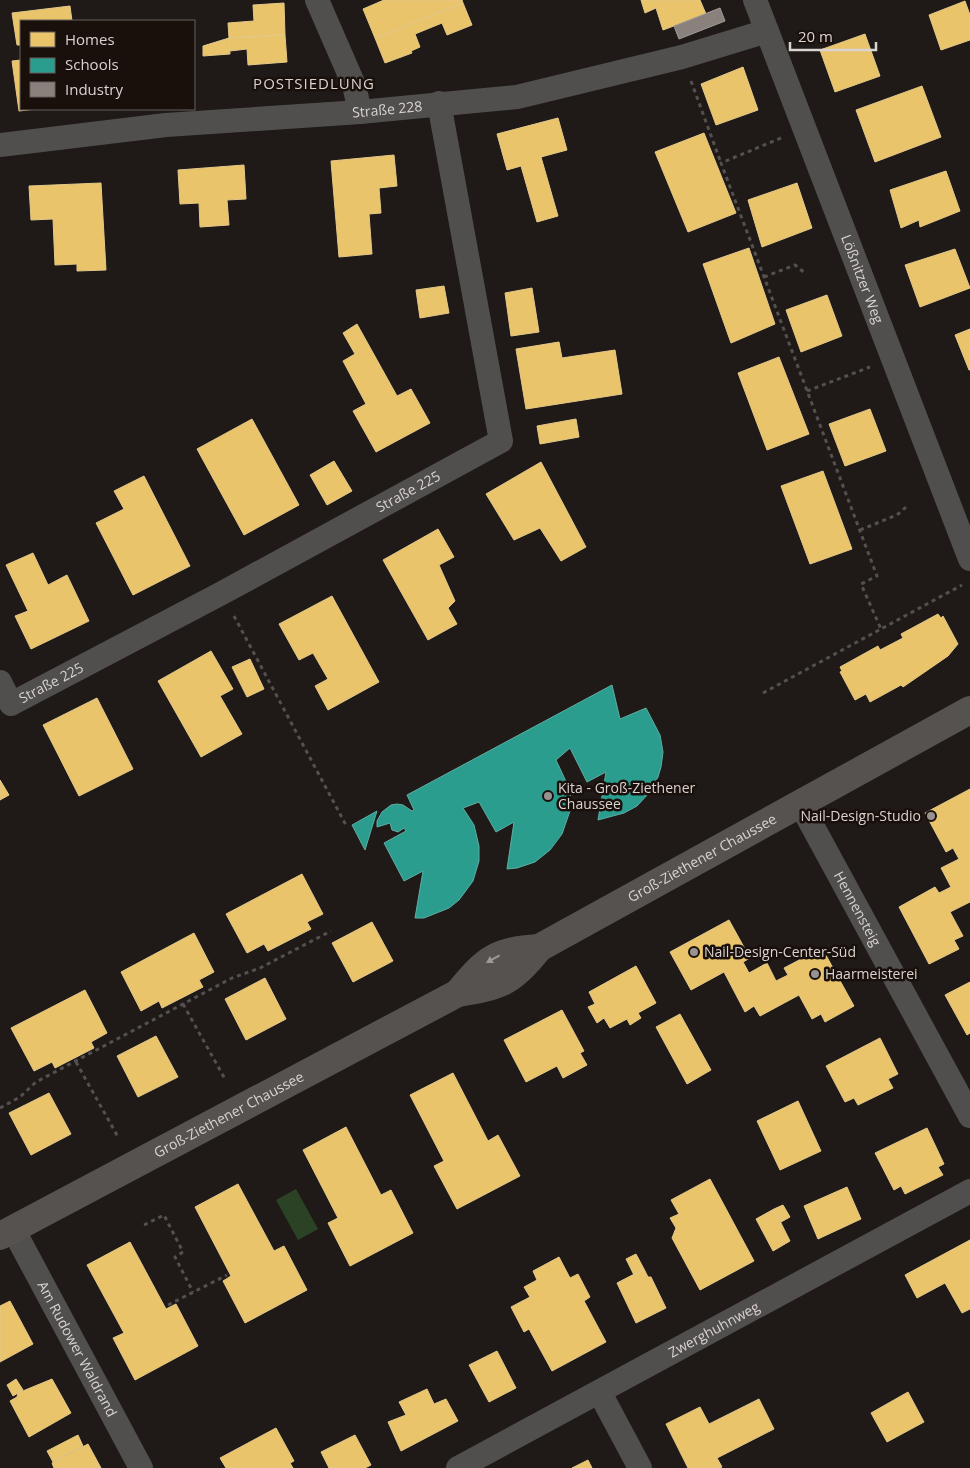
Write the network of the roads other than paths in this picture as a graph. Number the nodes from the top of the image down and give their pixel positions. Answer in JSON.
{"nodes":[{"id":1,"x":317,"y":0,"type":"edge"},
{"id":2,"x":755,"y":0,"type":"edge"},
{"id":3,"x":766,"y":31,"type":"junction"},
{"id":4,"x":439,"y":103,"type":"junction"},
{"id":5,"x":360,"y":112,"type":"junction"},
{"id":6,"x":0,"y":146,"type":"edge"},
{"id":7,"x":970,"y":558,"type":"edge"},
{"id":8,"x":0,"y":682,"type":"edge"},
{"id":9,"x":970,"y":710,"type":"edge"},
{"id":10,"x":801,"y":805,"type":"junction"},
{"id":11,"x":970,"y":1116,"type":"edge"},
{"id":12,"x":970,"y":1191,"type":"edge"},
{"id":13,"x":6,"y":1233,"type":"edge"},
{"id":14,"x":600,"y":1393,"type":"junction"},
{"id":15,"x":141,"y":1468,"type":"edge"},
{"id":16,"x":458,"y":1468,"type":"edge"},
{"id":17,"x":640,"y":1468,"type":"edge"}],
"edges":[{"from":1,"to":5,"type":"street"},
{"from":2,"to":3,"type":"street","name":"Lößnitzer Weg"},
{"from":3,"to":4,"type":"street","name":"Straße 228"},
{"from":3,"to":7,"type":"street","name":"Lößnitzer Weg"},
{"from":4,"to":5,"type":"street","name":"Straße 228"},
{"from":4,"to":8,"type":"street","name":"Straße 225"},
{"from":5,"to":6,"type":"street","name":"Straße 228"},
{"from":9,"to":10,"type":"street","name":"Groß-Ziethener Chaussee"},
{"from":10,"to":11,"type":"street","name":"Hennensteig"},
{"from":10,"to":13,"type":"street","name":"Groß-Ziethener Chaussee"},
{"from":12,"to":14,"type":"street","name":"Zwerghuhnweg"},
{"from":13,"to":15,"type":"street","name":"Am Rudower Waldrand"},
{"from":14,"to":16,"type":"street","name":"Zwerghuhnweg"},
{"from":14,"to":17,"type":"street"}]}
